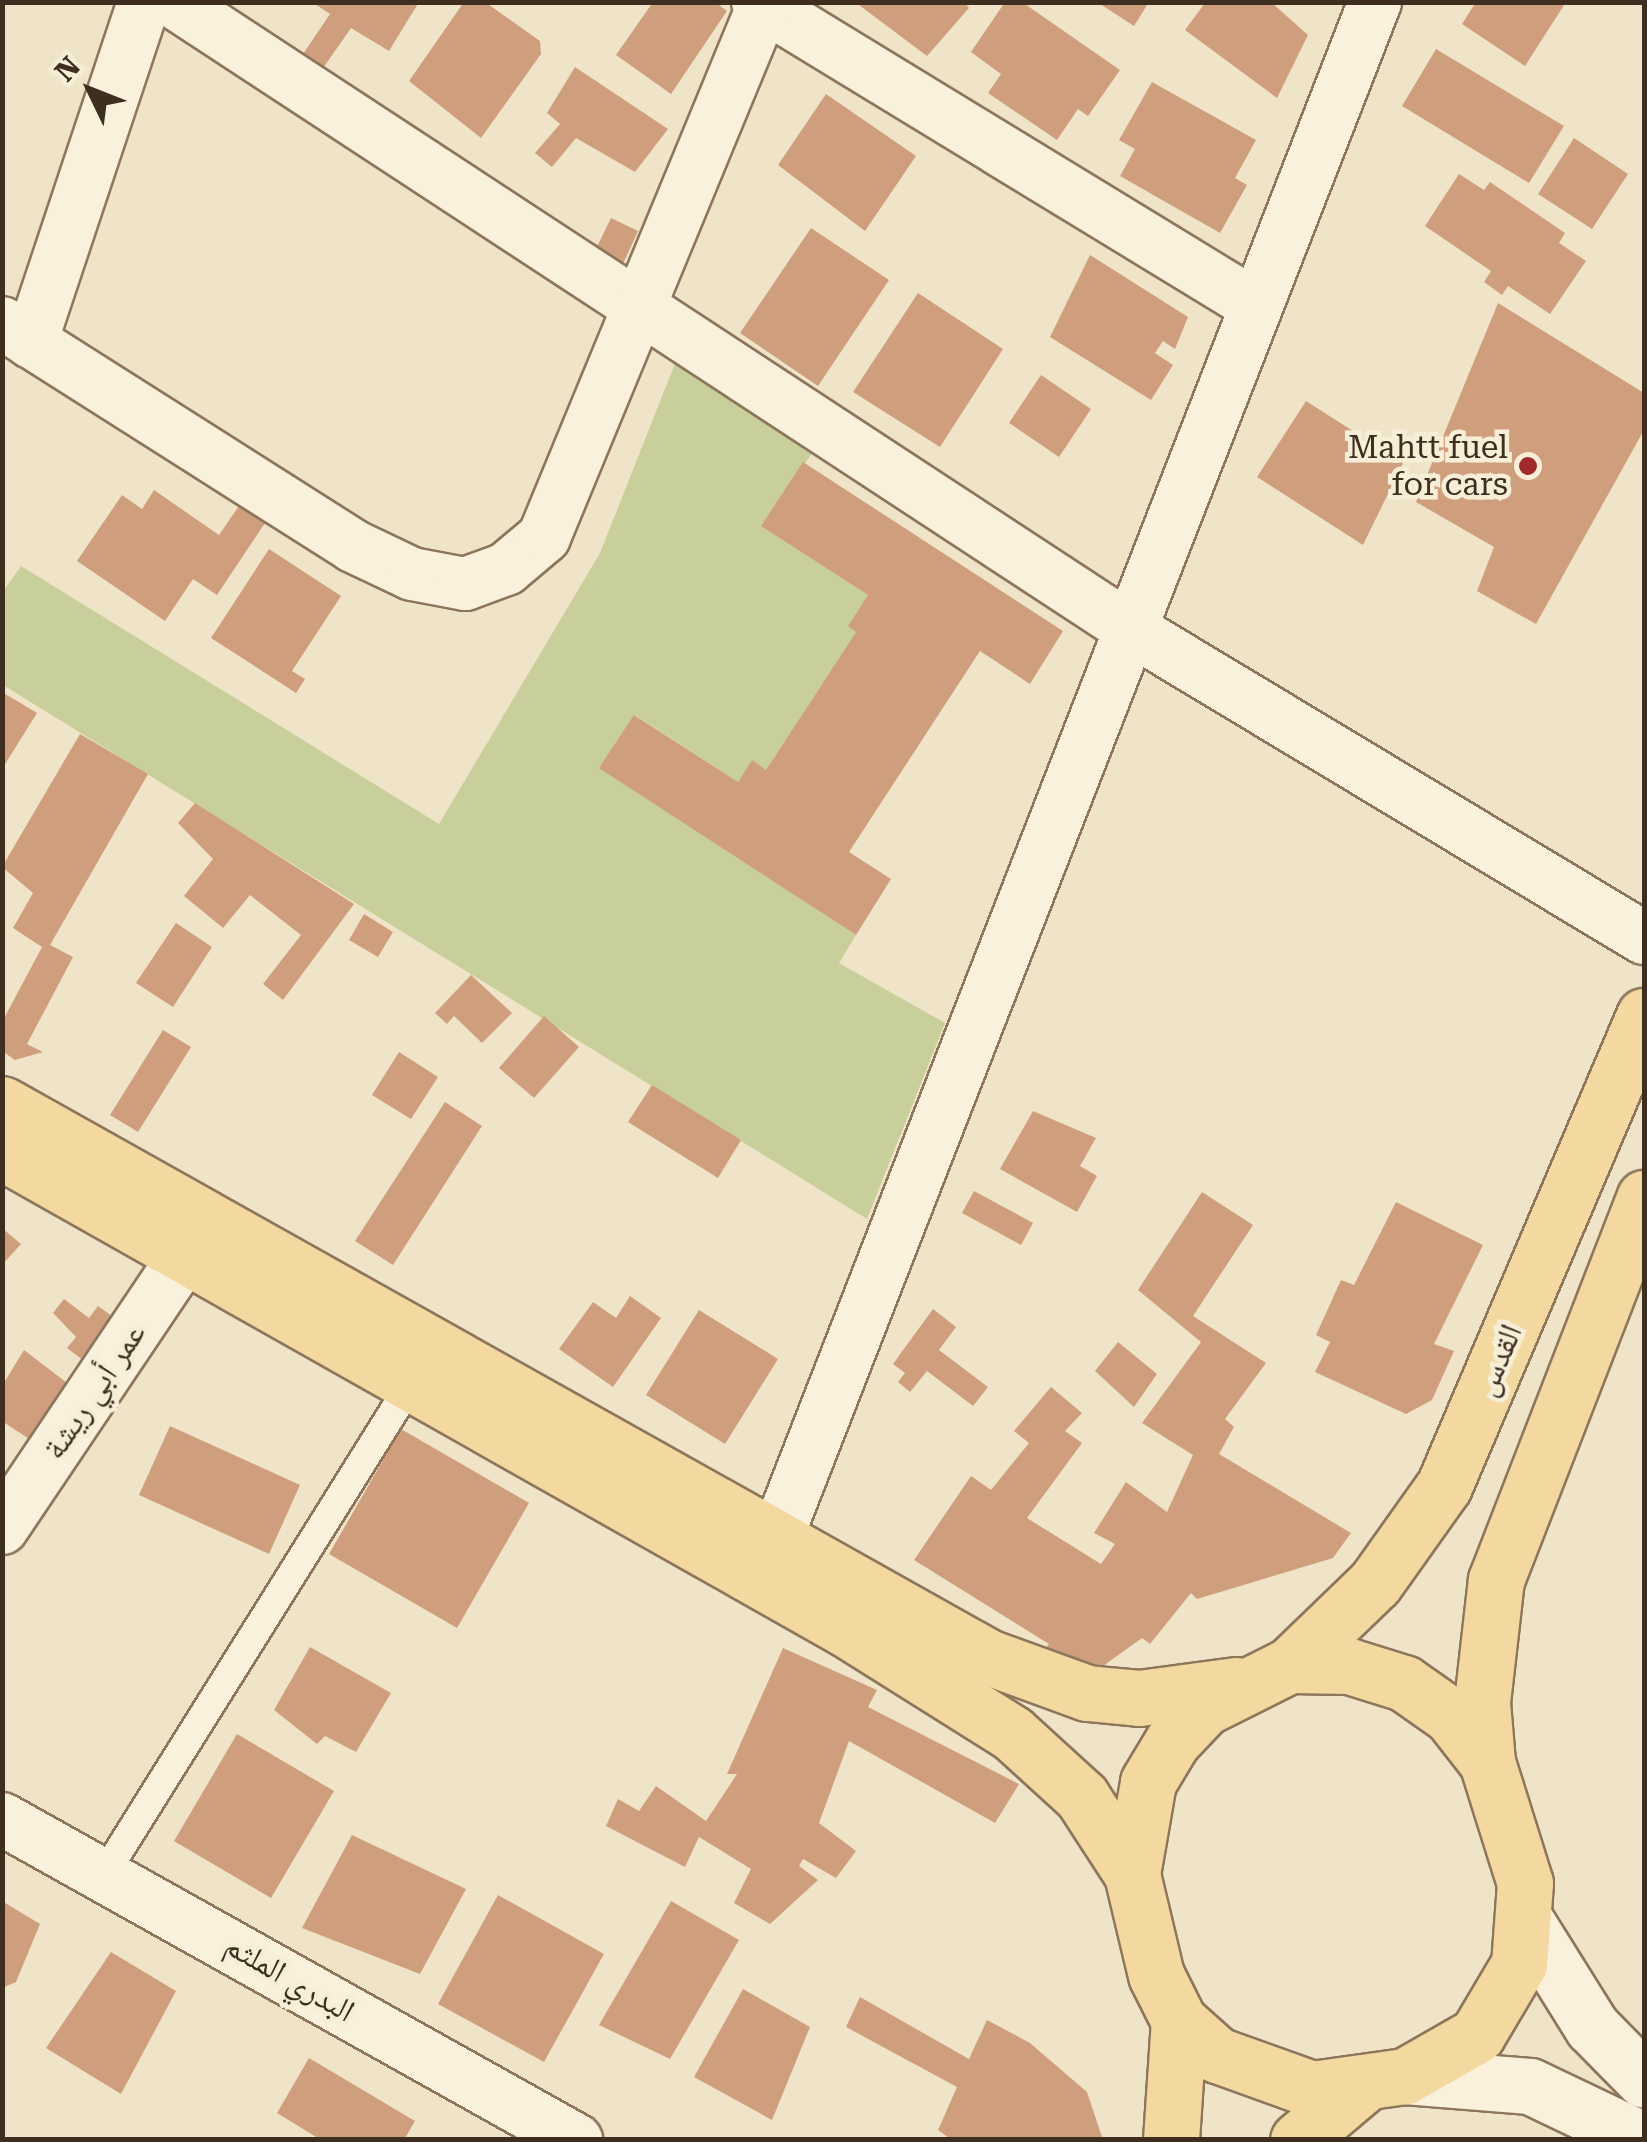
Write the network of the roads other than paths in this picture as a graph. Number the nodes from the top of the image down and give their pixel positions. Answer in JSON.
{"nodes":[{"id":1,"x":144,"y":2,"type":"edge"},
{"id":2,"x":174,"y":2,"type":"edge"},
{"id":3,"x":1376,"y":2,"type":"edge"},
{"id":4,"x":762,"y":4,"type":"edge"},
{"id":5,"x":1254,"y":304,"type":"junction"},
{"id":6,"x":642,"y":316,"type":"junction"},
{"id":7,"x":17,"y":332,"type":"edge"},
{"id":8,"x":1129,"y":628,"type":"junction"},
{"id":9,"x":1644,"y":938,"type":"edge"},
{"id":10,"x":1644,"y":1016,"type":"edge"},
{"id":11,"x":2,"y":1104,"type":"edge"},
{"id":12,"x":2,"y":1152,"type":"edge"},
{"id":13,"x":1644,"y":1198,"type":"edge"},
{"id":14,"x":186,"y":1254,"type":"junction"},
{"id":15,"x":412,"y":1382,"type":"junction"},
{"id":16,"x":18,"y":1473,"type":"edge"},
{"id":17,"x":2,"y":1528,"type":"edge"},
{"id":18,"x":776,"y":1538,"type":"junction"},
{"id":19,"x":1267,"y":1674,"type":"junction"},
{"id":20,"x":1487,"y":1762,"type":"junction"},
{"id":21,"x":2,"y":1819,"type":"edge"},
{"id":22,"x":105,"y":1873,"type":"junction"},
{"id":23,"x":1132,"y":1874,"type":"junction"},
{"id":24,"x":1527,"y":1923,"type":"junction"},
{"id":25,"x":1180,"y":2021,"type":"junction"},
{"id":26,"x":1644,"y":2080,"type":"edge"},
{"id":27,"x":1384,"y":2081,"type":"junction"},
{"id":28,"x":505,"y":2123,"type":"edge"},
{"id":29,"x":576,"y":2140,"type":"edge"},
{"id":30,"x":1171,"y":2140,"type":"edge"},
{"id":31,"x":1298,"y":2140,"type":"edge"},
{"id":32,"x":1642,"y":2140,"type":"edge"}],
"edges":[{"from":1,"to":7,"type":"street"},
{"from":2,"to":6,"type":"street"},
{"from":3,"to":5,"type":"street"},
{"from":4,"to":5,"type":"street"},
{"from":4,"to":6,"type":"street"},
{"from":5,"to":8,"type":"street"},
{"from":6,"to":7,"type":"street"},
{"from":6,"to":8,"type":"street"},
{"from":8,"to":9,"type":"street"},
{"from":8,"to":18,"type":"street"},
{"from":10,"to":19,"type":"main road","name":"القدس"},
{"from":11,"to":18,"type":"main road"},
{"from":12,"to":14,"type":"main road"},
{"from":13,"to":20,"type":"main road"},
{"from":14,"to":15,"type":"main road"},
{"from":14,"to":16,"type":"street","name":"عمر أبي ريشة"},
{"from":15,"to":22,"type":"lane"},
{"from":15,"to":23,"type":"main road"},
{"from":16,"to":17,"type":"street","name":"عمر أبي ريشة"},
{"from":18,"to":19,"type":"main road"},
{"from":19,"to":20,"type":"main road"},
{"from":19,"to":23,"type":"main road","name":"القدس"},
{"from":20,"to":24,"type":"main road"},
{"from":21,"to":22,"type":"street","name":"البدري الملثم"},
{"from":22,"to":28,"type":"street","name":"البدري الملثم"},
{"from":23,"to":25,"type":"main road"},
{"from":24,"to":26,"type":"main road"},
{"from":24,"to":27,"type":"main road"},
{"from":25,"to":27,"type":"main road"},
{"from":25,"to":30,"type":"main road"},
{"from":27,"to":31,"type":"main road"},
{"from":27,"to":32,"type":"main road"},
{"from":28,"to":29,"type":"street","name":"البدري الملثم"}]}
